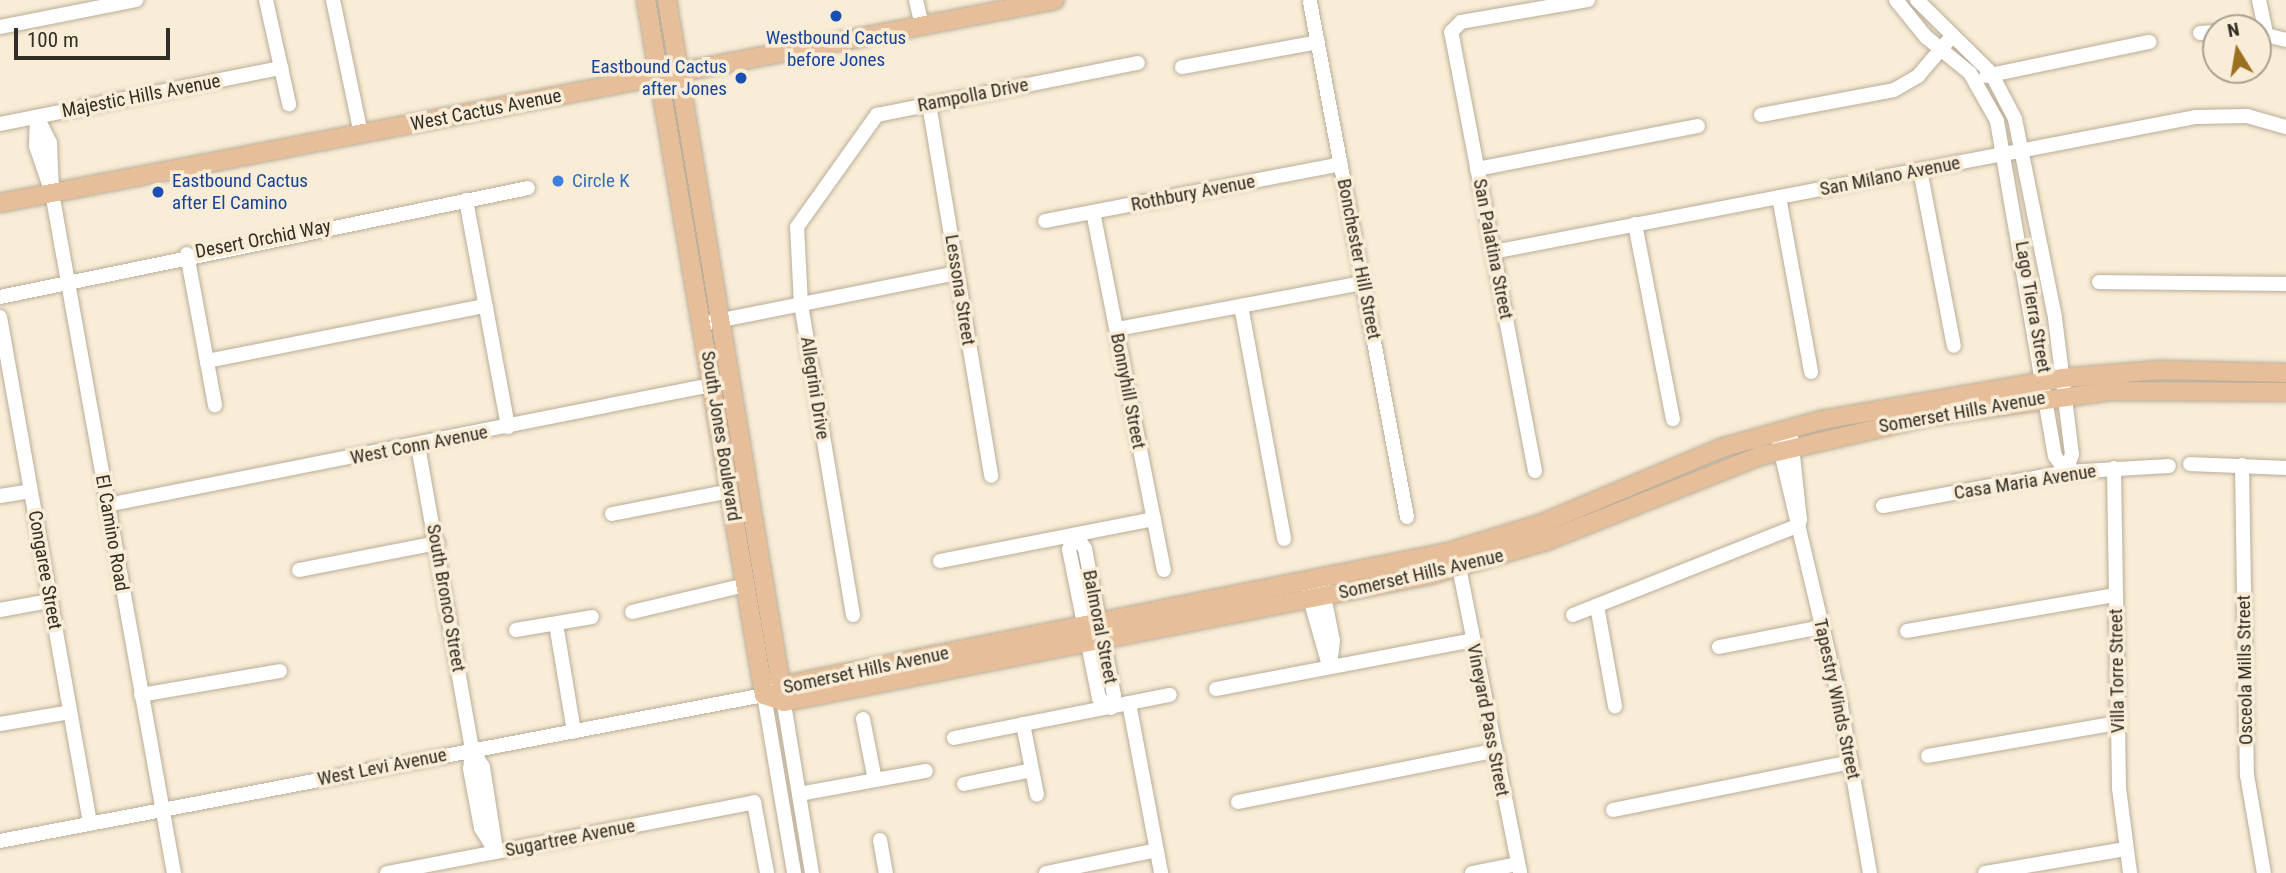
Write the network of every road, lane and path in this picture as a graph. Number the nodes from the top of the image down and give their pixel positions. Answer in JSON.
{"nodes":[{"id":1,"x":136,"y":0,"type":"edge"},
{"id":2,"x":267,"y":0,"type":"edge"},
{"id":3,"x":333,"y":0,"type":"edge"},
{"id":4,"x":646,"y":0,"type":"edge"},
{"id":5,"x":667,"y":0,"type":"edge"},
{"id":6,"x":916,"y":0,"type":"edge"},
{"id":7,"x":1055,"y":0,"type":"edge"},
{"id":8,"x":1588,"y":0,"type":"edge"},
{"id":9,"x":1896,"y":0,"type":"edge"},
{"id":10,"x":1917,"y":0,"type":"edge"},
{"id":11,"x":1310,"y":2,"type":"dead end"},
{"id":12,"x":922,"y":26,"type":"junction"},
{"id":13,"x":0,"y":27,"type":"edge"},
{"id":14,"x":1952,"y":35,"type":"junction"},
{"id":15,"x":1318,"y":42,"type":"junction"},
{"id":16,"x":2149,"y":42,"type":"dead end"},
{"id":17,"x":1943,"y":48,"type":"junction"},
{"id":18,"x":1138,"y":63,"type":"dead end"},
{"id":19,"x":1182,"y":67,"type":"dead end"},
{"id":20,"x":281,"y":68,"type":"junction"},
{"id":21,"x":682,"y":72,"type":"junction"},
{"id":22,"x":1991,"y":73,"type":"junction"},
{"id":23,"x":662,"y":76,"type":"junction"},
{"id":24,"x":1978,"y":83,"type":"junction"},
{"id":25,"x":289,"y":104,"type":"dead end"},
{"id":26,"x":929,"y":104,"type":"junction"},
{"id":27,"x":1761,"y":115,"type":"dead end"},
{"id":28,"x":37,"y":117,"type":"junction"},
{"id":29,"x":0,"y":124,"type":"edge"},
{"id":30,"x":1698,"y":127,"type":"dead end"},
{"id":31,"x":2286,"y":127,"type":"edge"},
{"id":32,"x":360,"y":134,"type":"junction"},
{"id":33,"x":2020,"y":150,"type":"junction"},
{"id":34,"x":2004,"y":153,"type":"junction"},
{"id":35,"x":1341,"y":164,"type":"junction"},
{"id":36,"x":1478,"y":169,"type":"junction"},
{"id":37,"x":834,"y":170,"type":"joint"},
{"id":38,"x":1920,"y":170,"type":"junction"},
{"id":39,"x":528,"y":188,"type":"dead end"},
{"id":40,"x":52,"y":193,"type":"junction"},
{"id":41,"x":1779,"y":197,"type":"junction"},
{"id":42,"x":466,"y":200,"type":"junction"},
{"id":43,"x":0,"y":203,"type":"edge"},
{"id":44,"x":1093,"y":212,"type":"junction"},
{"id":45,"x":1045,"y":221,"type":"dead end"},
{"id":46,"x":1635,"y":225,"type":"junction"},
{"id":47,"x":1493,"y":251,"type":"junction"},
{"id":48,"x":187,"y":254,"type":"junction"},
{"id":49,"x":957,"y":273,"type":"junction"},
{"id":50,"x":2099,"y":282,"type":"dead end"},
{"id":51,"x":1363,"y":283,"type":"junction"},
{"id":52,"x":2286,"y":284,"type":"edge"},
{"id":53,"x":69,"y":285,"type":"junction"},
{"id":54,"x":0,"y":297,"type":"edge"},
{"id":55,"x":486,"y":306,"type":"junction"},
{"id":56,"x":801,"y":306,"type":"junction"},
{"id":57,"x":1241,"y":306,"type":"junction"},
{"id":58,"x":0,"y":317,"type":"edge"},
{"id":59,"x":722,"y":320,"type":"junction"},
{"id":60,"x":702,"y":324,"type":"junction"},
{"id":61,"x":1117,"y":329,"type":"junction"},
{"id":62,"x":1954,"y":346,"type":"dead end"},
{"id":63,"x":206,"y":361,"type":"junction"},
{"id":64,"x":1811,"y":372,"type":"dead end"},
{"id":65,"x":2286,"y":373,"type":"edge"},
{"id":66,"x":6,"y":380,"type":"edge"},
{"id":67,"x":731,"y":381,"type":"junction"},
{"id":68,"x":712,"y":385,"type":"junction"},
{"id":69,"x":2055,"y":387,"type":"junction"},
{"id":70,"x":2286,"y":391,"type":"edge"},
{"id":71,"x":215,"y":405,"type":"dead end"},
{"id":72,"x":1673,"y":419,"type":"dead end"},
{"id":73,"x":508,"y":427,"type":"junction"},
{"id":74,"x":1784,"y":429,"type":"junction"},
{"id":75,"x":418,"y":446,"type":"junction"},
{"id":76,"x":1786,"y":448,"type":"junction"},
{"id":77,"x":2190,"y":464,"type":"dead end"},
{"id":78,"x":2242,"y":465,"type":"junction"},
{"id":79,"x":2169,"y":466,"type":"dead end"},
{"id":80,"x":2114,"y":468,"type":"junction"},
{"id":81,"x":2286,"y":468,"type":"edge"},
{"id":82,"x":1535,"y":471,"type":"dead end"},
{"id":83,"x":2066,"y":472,"type":"junction"},
{"id":84,"x":991,"y":476,"type":"dead end"},
{"id":85,"x":31,"y":491,"type":"junction"},
{"id":86,"x":730,"y":491,"type":"junction"},
{"id":87,"x":0,"y":496,"type":"edge"},
{"id":88,"x":107,"y":505,"type":"junction"},
{"id":89,"x":1883,"y":506,"type":"dead end"},
{"id":90,"x":612,"y":514,"type":"dead end"},
{"id":91,"x":1407,"y":517,"type":"dead end"},
{"id":92,"x":1154,"y":519,"type":"junction"},
{"id":93,"x":1799,"y":525,"type":"junction"},
{"id":94,"x":1076,"y":535,"type":"junction"},
{"id":95,"x":1284,"y":539,"type":"dead end"},
{"id":96,"x":437,"y":543,"type":"junction"},
{"id":97,"x":940,"y":561,"type":"dead end"},
{"id":98,"x":1459,"y":567,"type":"junction"},
{"id":99,"x":299,"y":570,"type":"dead end"},
{"id":100,"x":1164,"y":570,"type":"dead end"},
{"id":101,"x":745,"y":585,"type":"junction"},
{"id":102,"x":1315,"y":589,"type":"junction"},
{"id":103,"x":2116,"y":595,"type":"junction"},
{"id":104,"x":50,"y":601,"type":"junction"},
{"id":105,"x":1597,"y":606,"type":"junction"},
{"id":106,"x":0,"y":610,"type":"edge"},
{"id":107,"x":632,"y":612,"type":"dead end"},
{"id":108,"x":853,"y":615,"type":"dead end"},
{"id":109,"x":1573,"y":615,"type":"dead end"},
{"id":110,"x":592,"y":617,"type":"dead end"},
{"id":111,"x":556,"y":624,"type":"junction"},
{"id":112,"x":1822,"y":627,"type":"junction"},
{"id":113,"x":516,"y":630,"type":"dead end"},
{"id":114,"x":1907,"y":631,"type":"dead end"},
{"id":115,"x":1093,"y":632,"type":"junction"},
{"id":116,"x":1472,"y":640,"type":"junction"},
{"id":117,"x":1719,"y":647,"type":"dead end"},
{"id":118,"x":1330,"y":667,"type":"junction"},
{"id":119,"x":280,"y":671,"type":"dead end"},
{"id":120,"x":1216,"y":689,"type":"dead end"},
{"id":121,"x":783,"y":694,"type":"junction"},
{"id":122,"x":141,"y":695,"type":"junction"},
{"id":123,"x":764,"y":695,"type":"junction"},
{"id":124,"x":1170,"y":695,"type":"dead end"},
{"id":125,"x":1129,"y":704,"type":"junction"},
{"id":126,"x":1615,"y":706,"type":"dead end"},
{"id":127,"x":1111,"y":708,"type":"junction"},
{"id":128,"x":70,"y":712,"type":"junction"},
{"id":129,"x":863,"y":719,"type":"dead end"},
{"id":130,"x":2118,"y":723,"type":"junction"},
{"id":131,"x":0,"y":724,"type":"edge"},
{"id":132,"x":1023,"y":724,"type":"junction"},
{"id":133,"x":574,"y":731,"type":"junction"},
{"id":134,"x":954,"y":738,"type":"dead end"},
{"id":135,"x":472,"y":750,"type":"junction"},
{"id":136,"x":1493,"y":751,"type":"junction"},
{"id":137,"x":1928,"y":756,"type":"dead end"},
{"id":138,"x":1850,"y":762,"type":"junction"},
{"id":139,"x":1032,"y":770,"type":"junction"},
{"id":140,"x":926,"y":771,"type":"dead end"},
{"id":141,"x":875,"y":780,"type":"junction"},
{"id":142,"x":964,"y":784,"type":"dead end"},
{"id":143,"x":799,"y":794,"type":"junction"},
{"id":144,"x":1037,"y":795,"type":"dead end"},
{"id":145,"x":1238,"y":802,"type":"dead end"},
{"id":146,"x":163,"y":809,"type":"junction"},
{"id":147,"x":1613,"y":810,"type":"dead end"},
{"id":148,"x":90,"y":824,"type":"junction"},
{"id":149,"x":880,"y":840,"type":"dead end"},
{"id":150,"x":0,"y":841,"type":"edge"},
{"id":151,"x":2126,"y":849,"type":"junction"},
{"id":152,"x":1157,"y":850,"type":"junction"},
{"id":153,"x":496,"y":852,"type":"junction"},
{"id":154,"x":1519,"y":869,"type":"edge"},
{"id":155,"x":174,"y":873,"type":"edge"},
{"id":156,"x":387,"y":873,"type":"edge"},
{"id":157,"x":767,"y":873,"type":"edge"},
{"id":158,"x":794,"y":873,"type":"edge"},
{"id":159,"x":812,"y":873,"type":"edge"},
{"id":160,"x":886,"y":873,"type":"edge"},
{"id":161,"x":1046,"y":873,"type":"edge"},
{"id":162,"x":1161,"y":873,"type":"edge"},
{"id":163,"x":1472,"y":873,"type":"edge"},
{"id":164,"x":1870,"y":873,"type":"edge"},
{"id":165,"x":1985,"y":873,"type":"edge"},
{"id":166,"x":2130,"y":873,"type":"edge"},
{"id":167,"x":2264,"y":873,"type":"edge"}],
"edges":[{"from":1,"to":13,"type":"street"},
{"from":2,"to":20,"type":"street"},
{"from":3,"to":32,"type":"street"},
{"from":4,"to":23,"type":"main road","name":"South Jones Boulevard"},
{"from":5,"to":21,"type":"main road","name":"South Jones Boulevard"},
{"from":6,"to":12,"type":"street"},
{"from":7,"to":12,"type":"main road","name":"West Cactus Avenue"},
{"from":8,"to":36,"type":"street","name":"San Palatina Street"},
{"from":9,"to":17,"type":"street","name":"Lago Tierra Street"},
{"from":10,"to":14,"type":"street","name":"Lago Tierra Street"},
{"from":11,"to":15,"type":"street","name":"Bonchester Hill Street"},
{"from":12,"to":21,"type":"main road","name":"West Cactus Avenue"},
{"from":14,"to":17,"type":"street"},
{"from":14,"to":22,"type":"street","name":"Lago Tierra Street"},
{"from":15,"to":19,"type":"street"},
{"from":15,"to":35,"type":"street","name":"Bonchester Hill Street"},
{"from":16,"to":22,"type":"street"},
{"from":17,"to":24,"type":"street","name":"Lago Tierra Street"},
{"from":17,"to":27,"type":"street"},
{"from":18,"to":26,"type":"street","name":"Rampolla Drive"},
{"from":20,"to":25,"type":"street"},
{"from":20,"to":28,"type":"street","name":"Majestic Hills Avenue"},
{"from":21,"to":23,"type":"main road","name":"West Cactus Avenue"},
{"from":21,"to":59,"type":"main road","name":"South Jones Boulevard"},
{"from":22,"to":24,"type":"street"},
{"from":22,"to":33,"type":"street","name":"Lago Tierra Street"},
{"from":23,"to":32,"type":"main road","name":"West Cactus Avenue"},
{"from":23,"to":60,"type":"main road","name":"South Jones Boulevard"},
{"from":24,"to":34,"type":"street","name":"Lago Tierra Street"},
{"from":26,"to":37,"type":"street","name":"Rampolla Drive"},
{"from":26,"to":49,"type":"street","name":"Lessona Street"},
{"from":28,"to":29,"type":"street","name":"Majestic Hills Avenue"},
{"from":28,"to":40,"type":"street","name":"El Camino Road"},
{"from":30,"to":36,"type":"street"},
{"from":31,"to":33,"type":"street","name":"San Milano Avenue"},
{"from":32,"to":40,"type":"main road","name":"West Cactus Avenue"},
{"from":33,"to":34,"type":"street","name":"San Milano Avenue"},
{"from":33,"to":69,"type":"street","name":"Lago Tierra Street"},
{"from":34,"to":38,"type":"street","name":"San Milano Avenue"},
{"from":34,"to":69,"type":"street","name":"Lago Tierra Street"},
{"from":35,"to":44,"type":"street","name":"Rothbury Avenue"},
{"from":35,"to":51,"type":"street","name":"Bonchester Hill Street"},
{"from":36,"to":47,"type":"street","name":"San Palatina Street"},
{"from":37,"to":56,"type":"street","name":"Allegrini Drive"},
{"from":38,"to":41,"type":"street","name":"San Milano Avenue"},
{"from":38,"to":62,"type":"street"},
{"from":39,"to":42,"type":"street","name":"Desert Orchid Way"},
{"from":40,"to":43,"type":"main road","name":"West Cactus Avenue"},
{"from":40,"to":53,"type":"street","name":"El Camino Road"},
{"from":41,"to":46,"type":"street","name":"San Milano Avenue"},
{"from":41,"to":64,"type":"street"},
{"from":42,"to":48,"type":"street","name":"Desert Orchid Way"},
{"from":42,"to":55,"type":"street"},
{"from":44,"to":45,"type":"street","name":"Rothbury Avenue"},
{"from":44,"to":61,"type":"street","name":"Bonnyhill Street"},
{"from":46,"to":47,"type":"street","name":"San Milano Avenue"},
{"from":46,"to":72,"type":"street"},
{"from":47,"to":82,"type":"street","name":"San Palatina Street"},
{"from":48,"to":53,"type":"street","name":"Desert Orchid Way"},
{"from":48,"to":63,"type":"street"},
{"from":49,"to":56,"type":"street"},
{"from":49,"to":84,"type":"street","name":"Lessona Street"},
{"from":50,"to":52,"type":"street"},
{"from":51,"to":57,"type":"street"},
{"from":51,"to":91,"type":"street","name":"Bonchester Hill Street"},
{"from":53,"to":54,"type":"street","name":"Desert Orchid Way"},
{"from":53,"to":88,"type":"street","name":"El Camino Road"},
{"from":55,"to":63,"type":"street"},
{"from":55,"to":73,"type":"street"},
{"from":56,"to":59,"type":"street"},
{"from":56,"to":108,"type":"street","name":"Allegrini Drive"},
{"from":57,"to":61,"type":"street"},
{"from":57,"to":95,"type":"street"},
{"from":58,"to":66,"type":"street","name":"Congaree Street"},
{"from":59,"to":60,"type":"street"},
{"from":59,"to":67,"type":"main road","name":"South Jones Boulevard"},
{"from":60,"to":68,"type":"main road","name":"South Jones Boulevard"},
{"from":61,"to":92,"type":"street","name":"Bonnyhill Street"},
{"from":63,"to":71,"type":"street"},
{"from":65,"to":69,"type":"main road","name":"Somerset Hills Avenue"},
{"from":66,"to":85,"type":"street","name":"Congaree Street"},
{"from":67,"to":68,"type":"street","name":"West Conn Avenue"},
{"from":67,"to":121,"type":"main road","name":"South Jones Boulevard"},
{"from":68,"to":73,"type":"street","name":"West Conn Avenue"},
{"from":68,"to":86,"type":"main road","name":"South Jones Boulevard"},
{"from":69,"to":70,"type":"main road","name":"Somerset Hills Avenue"},
{"from":69,"to":74,"type":"main road","name":"Somerset Hills Avenue"},
{"from":69,"to":76,"type":"main road","name":"Somerset Hills Avenue"},
{"from":69,"to":83,"type":"street","name":"Lago Tierra Street"},
{"from":73,"to":75,"type":"street","name":"West Conn Avenue"},
{"from":74,"to":76,"type":"street","name":"Tapestry Winds Street"},
{"from":74,"to":102,"type":"main road","name":"Somerset Hills Avenue"},
{"from":75,"to":88,"type":"street","name":"West Conn Avenue"},
{"from":75,"to":96,"type":"street","name":"South Bronco Street"},
{"from":76,"to":93,"type":"street","name":"Tapestry Winds Street"},
{"from":76,"to":98,"type":"main road","name":"Somerset Hills Avenue"},
{"from":77,"to":78,"type":"street"},
{"from":78,"to":81,"type":"street"},
{"from":78,"to":167,"type":"street","name":"Osceola Mills Street"},
{"from":79,"to":80,"type":"street","name":"Casa Maria Avenue"},
{"from":80,"to":83,"type":"street","name":"Casa Maria Avenue"},
{"from":80,"to":103,"type":"street","name":"Villa Torre Street"},
{"from":83,"to":89,"type":"street","name":"Casa Maria Avenue"},
{"from":85,"to":87,"type":"street"},
{"from":85,"to":104,"type":"street","name":"Congaree Street"},
{"from":86,"to":90,"type":"street"},
{"from":86,"to":101,"type":"main road","name":"South Jones Boulevard"},
{"from":88,"to":122,"type":"street","name":"El Camino Road"},
{"from":92,"to":94,"type":"street"},
{"from":92,"to":100,"type":"street","name":"Bonnyhill Street"},
{"from":93,"to":105,"type":"street"},
{"from":93,"to":112,"type":"street","name":"Tapestry Winds Street"},
{"from":94,"to":97,"type":"street"},
{"from":94,"to":115,"type":"street","name":"Balmoral Street"},
{"from":96,"to":99,"type":"street"},
{"from":96,"to":135,"type":"street","name":"South Bronco Street"},
{"from":98,"to":102,"type":"main road","name":"Somerset Hills Avenue"},
{"from":98,"to":116,"type":"street","name":"Vineyard Pass Street"},
{"from":101,"to":107,"type":"street"},
{"from":101,"to":123,"type":"main road","name":"South Jones Boulevard"},
{"from":102,"to":115,"type":"main road","name":"Somerset Hills Avenue"},
{"from":102,"to":118,"type":"street"},
{"from":103,"to":114,"type":"street"},
{"from":103,"to":130,"type":"street","name":"Villa Torre Street"},
{"from":104,"to":106,"type":"street"},
{"from":104,"to":128,"type":"street","name":"Congaree Street"},
{"from":105,"to":109,"type":"street"},
{"from":105,"to":126,"type":"street"},
{"from":110,"to":111,"type":"street"},
{"from":111,"to":113,"type":"street"},
{"from":111,"to":133,"type":"street"},
{"from":112,"to":117,"type":"street"},
{"from":112,"to":138,"type":"street","name":"Tapestry Winds Street"},
{"from":115,"to":121,"type":"main road","name":"Somerset Hills Avenue"},
{"from":115,"to":127,"type":"street","name":"Balmoral Street"},
{"from":116,"to":118,"type":"street"},
{"from":116,"to":136,"type":"street","name":"Vineyard Pass Street"},
{"from":118,"to":120,"type":"street"},
{"from":119,"to":122,"type":"street"},
{"from":121,"to":123,"type":"main road","name":"Somerset Hills Avenue"},
{"from":121,"to":143,"type":"street","name":"South Jones Boulevard"},
{"from":122,"to":146,"type":"street","name":"El Camino Road"},
{"from":123,"to":133,"type":"street","name":"West Levi Avenue"},
{"from":123,"to":158,"type":"street","name":"South Jones Boulevard"},
{"from":124,"to":125,"type":"street"},
{"from":125,"to":127,"type":"street"},
{"from":125,"to":152,"type":"street","name":"Balmoral Street"},
{"from":127,"to":132,"type":"street"},
{"from":128,"to":131,"type":"street"},
{"from":128,"to":148,"type":"street","name":"Congaree Street"},
{"from":129,"to":141,"type":"street"},
{"from":130,"to":137,"type":"street"},
{"from":130,"to":151,"type":"street","name":"Villa Torre Street"},
{"from":132,"to":134,"type":"street"},
{"from":132,"to":139,"type":"street"},
{"from":133,"to":135,"type":"street","name":"West Levi Avenue"},
{"from":135,"to":146,"type":"street","name":"West Levi Avenue"},
{"from":135,"to":153,"type":"street","name":"South Bronco Street"},
{"from":136,"to":145,"type":"street"},
{"from":136,"to":154,"type":"street","name":"Vineyard Pass Street"},
{"from":138,"to":147,"type":"street"},
{"from":138,"to":164,"type":"street","name":"Tapestry Winds Street"},
{"from":139,"to":142,"type":"street"},
{"from":139,"to":144,"type":"street"},
{"from":140,"to":141,"type":"street"},
{"from":141,"to":143,"type":"street"},
{"from":143,"to":159,"type":"street","name":"South Jones Boulevard"},
{"from":146,"to":148,"type":"street","name":"West Levi Avenue"},
{"from":146,"to":155,"type":"street","name":"El Camino Road"},
{"from":148,"to":150,"type":"street","name":"West Levi Avenue"},
{"from":149,"to":160,"type":"street"},
{"from":151,"to":165,"type":"street"},
{"from":151,"to":166,"type":"street","name":"Villa Torre Street"},
{"from":152,"to":161,"type":"street"},
{"from":152,"to":162,"type":"street","name":"Balmoral Street"},
{"from":153,"to":156,"type":"street","name":"Sugartree Avenue"},
{"from":153,"to":157,"type":"street","name":"Sugartree Avenue"},
{"from":154,"to":163,"type":"street"}]}
